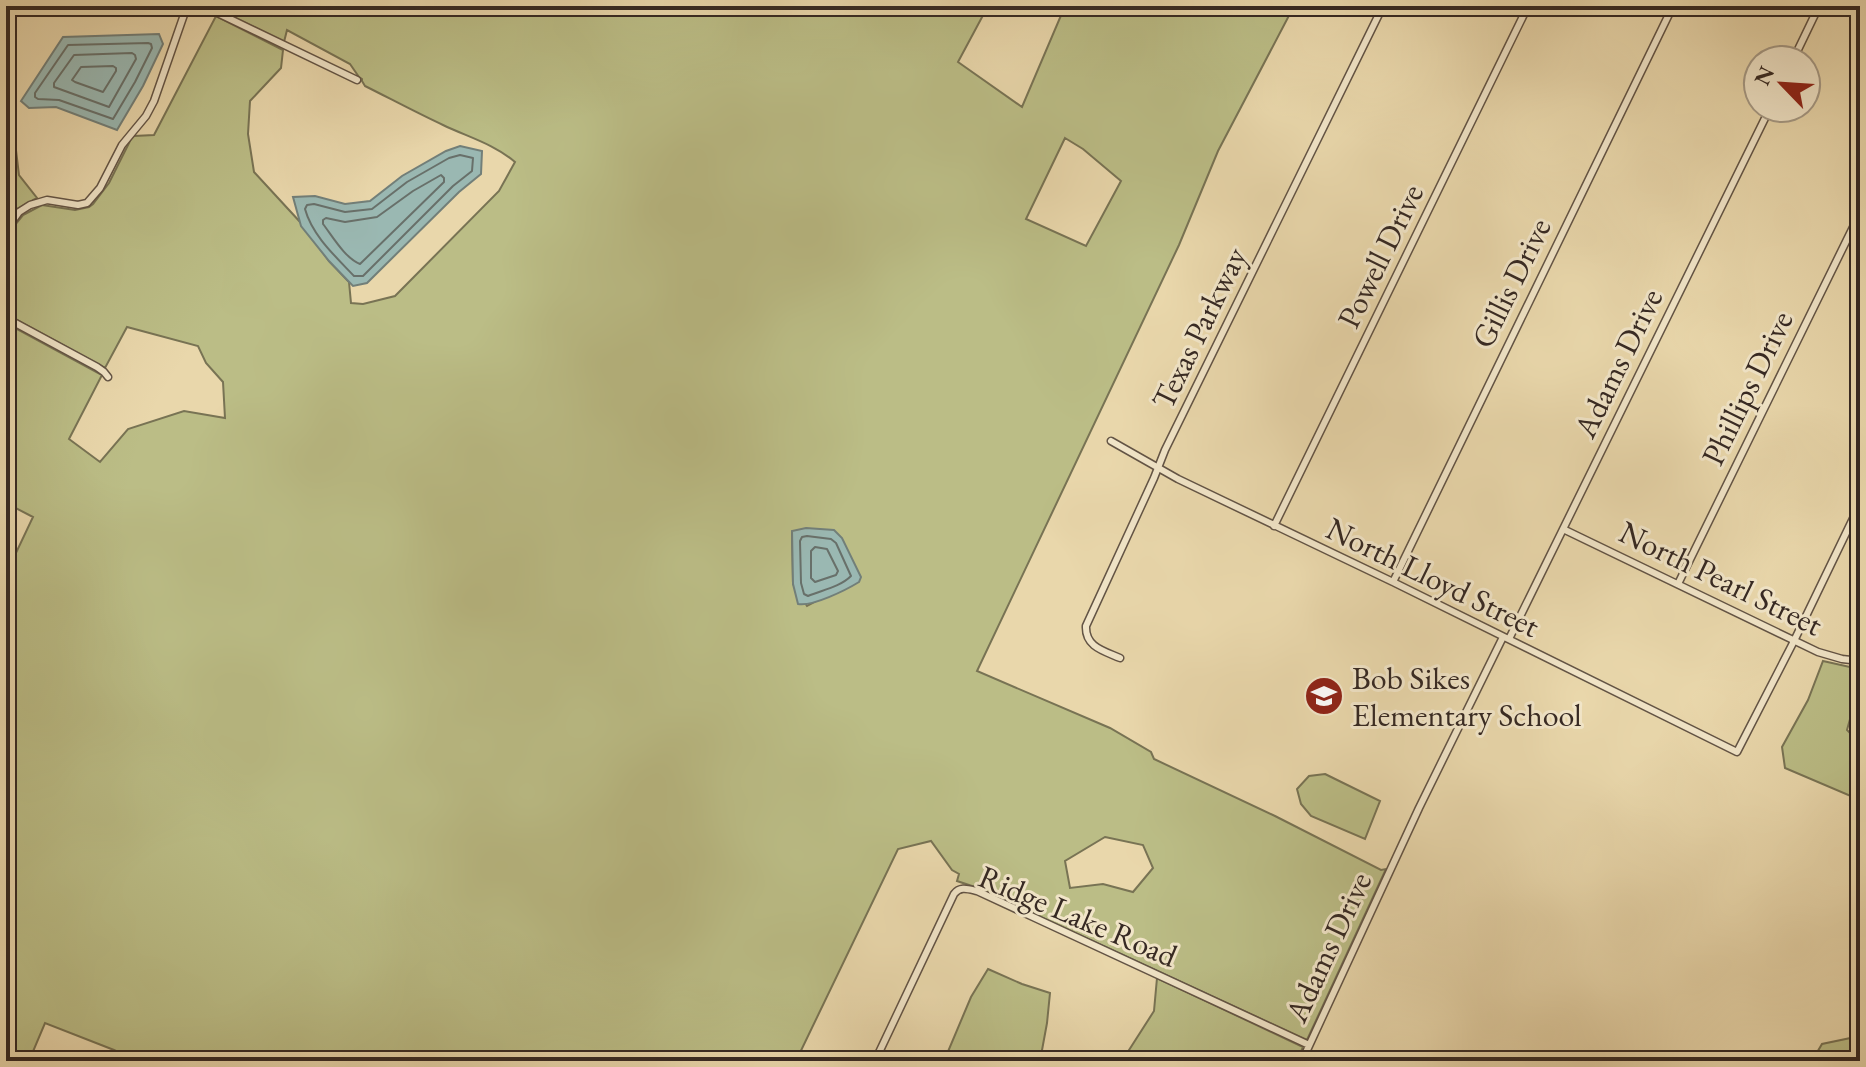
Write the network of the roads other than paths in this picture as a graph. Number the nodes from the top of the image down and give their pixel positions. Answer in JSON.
{"nodes":[{"id":1,"x":187,"y":6,"type":"edge"},
{"id":2,"x":203,"y":6,"type":"edge"},
{"id":3,"x":1383,"y":6,"type":"edge"},
{"id":4,"x":1528,"y":6,"type":"edge"},
{"id":5,"x":1673,"y":6,"type":"edge"},
{"id":6,"x":1819,"y":6,"type":"edge"},
{"id":7,"x":1801,"y":44,"type":"edge"},
{"id":8,"x":357,"y":80,"type":"dead end"},
{"id":9,"x":1762,"y":124,"type":"edge"},
{"id":10,"x":1860,"y":213,"type":"edge"},
{"id":11,"x":6,"y":230,"type":"edge"},
{"id":12,"x":6,"y":318,"type":"edge"},
{"id":13,"x":108,"y":377,"type":"dead end"},
{"id":14,"x":1111,"y":441,"type":"dead end"},
{"id":15,"x":1158,"y":468,"type":"junction"},
{"id":16,"x":1860,"y":504,"type":"edge"},
{"id":17,"x":1274,"y":526,"type":"junction"},
{"id":18,"x":1563,"y":529,"type":"junction"},
{"id":19,"x":1393,"y":582,"type":"junction"},
{"id":20,"x":1678,"y":584,"type":"junction"},
{"id":21,"x":1506,"y":638,"type":"junction"},
{"id":22,"x":1794,"y":641,"type":"junction"},
{"id":23,"x":1120,"y":658,"type":"dead end"},
{"id":24,"x":1860,"y":661,"type":"edge"},
{"id":25,"x":1309,"y":1045,"type":"junction"},
{"id":26,"x":875,"y":1061,"type":"edge"},
{"id":27,"x":1302,"y":1061,"type":"edge"}],
"edges":[{"from":1,"to":11,"type":"street"},
{"from":2,"to":8,"type":"street"},
{"from":3,"to":15,"type":"street","name":"Texas Parkway"},
{"from":4,"to":17,"type":"street","name":"Powell Drive"},
{"from":5,"to":19,"type":"street","name":"Gillis Drive"},
{"from":6,"to":7,"type":"street"},
{"from":9,"to":18,"type":"street","name":"Adams Drive"},
{"from":10,"to":20,"type":"street","name":"Phillips Drive"},
{"from":12,"to":13,"type":"street"},
{"from":14,"to":15,"type":"street","name":"North Lloyd Street"},
{"from":15,"to":17,"type":"street","name":"North Lloyd Street"},
{"from":15,"to":23,"type":"street","name":"Texas Parkway"},
{"from":16,"to":22,"type":"street"},
{"from":17,"to":19,"type":"street","name":"North Lloyd Street"},
{"from":18,"to":20,"type":"street","name":"North Pearl Street"},
{"from":18,"to":21,"type":"street","name":"Adams Drive"},
{"from":19,"to":21,"type":"street","name":"North Lloyd Street"},
{"from":20,"to":22,"type":"street","name":"North Pearl Street"},
{"from":21,"to":22,"type":"street","name":"North Lloyd Street"},
{"from":21,"to":25,"type":"street","name":"Adams Drive"},
{"from":22,"to":24,"type":"street","name":"North Pearl Street"},
{"from":25,"to":26,"type":"street","name":"Ridge Lake Road"},
{"from":25,"to":27,"type":"street","name":"Adams Drive"}]}
